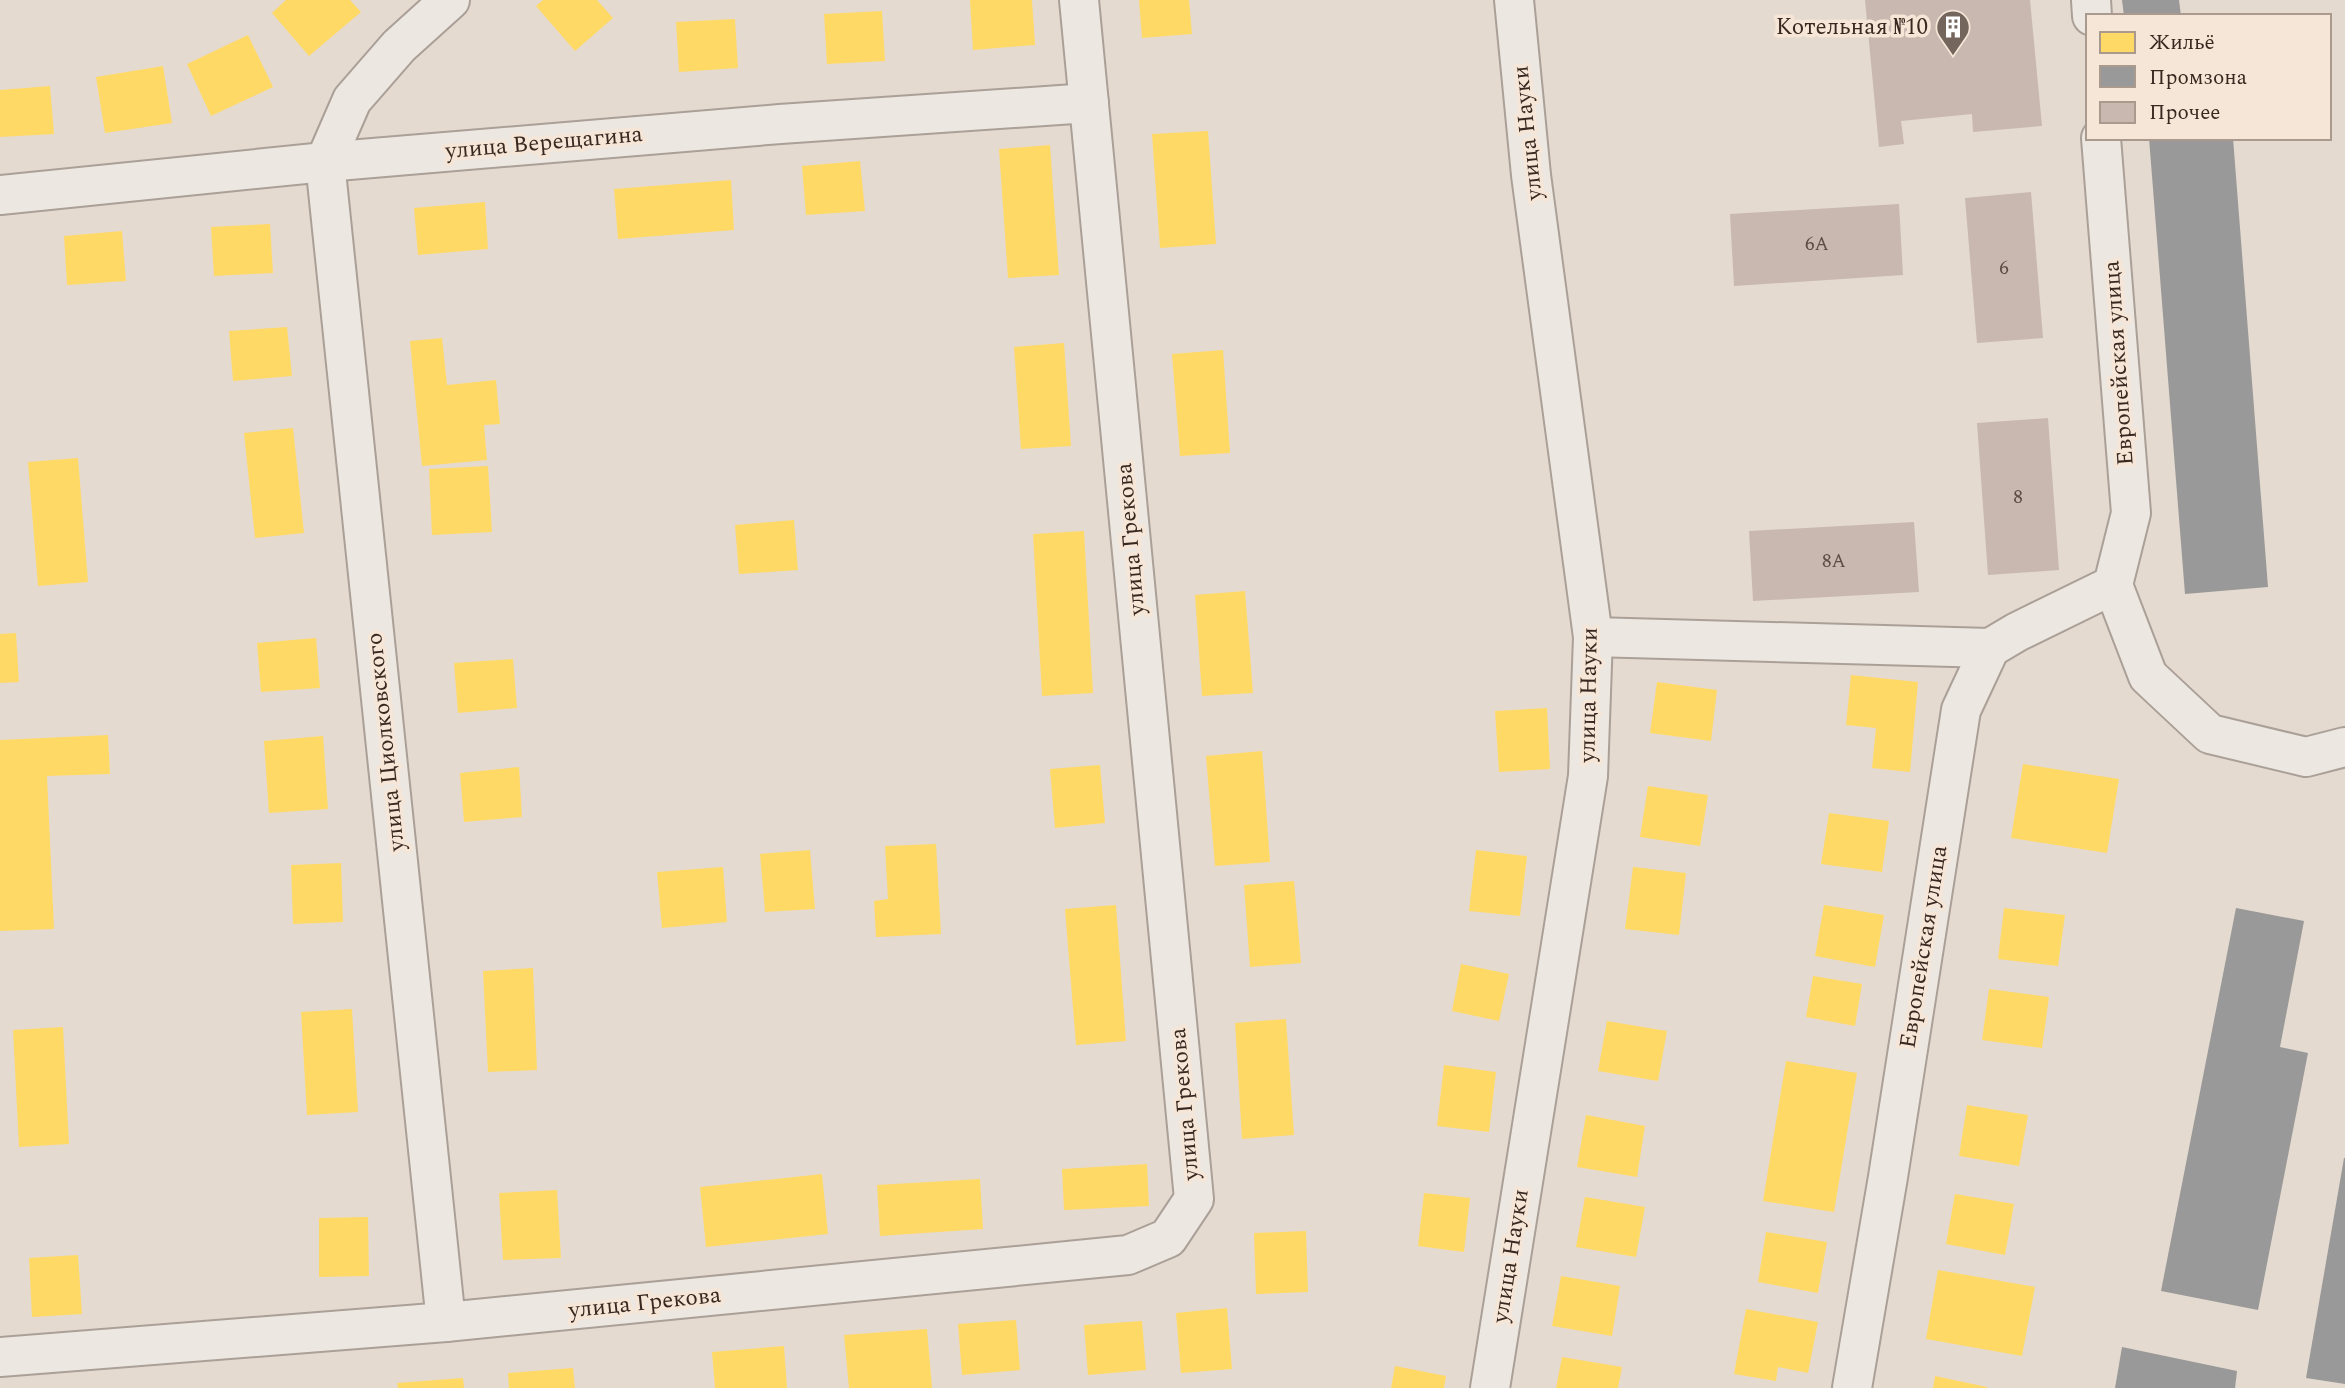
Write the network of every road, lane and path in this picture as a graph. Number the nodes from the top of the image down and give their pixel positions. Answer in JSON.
{"nodes":[{"id":1,"x":450,"y":0,"type":"edge"},
{"id":2,"x":1079,"y":0,"type":"edge"},
{"id":3,"x":1514,"y":0,"type":"edge"},
{"id":4,"x":1089,"y":103,"type":"junction"},
{"id":5,"x":2101,"y":140,"type":"edge"},
{"id":6,"x":325,"y":162,"type":"junction"},
{"id":7,"x":0,"y":195,"type":"edge"},
{"id":8,"x":2113,"y":585,"type":"junction"},
{"id":9,"x":1593,"y":637,"type":"junction"},
{"id":10,"x":1990,"y":648,"type":"junction"},
{"id":11,"x":2345,"y":747,"type":"edge"},
{"id":12,"x":446,"y":1322,"type":"junction"},
{"id":13,"x":0,"y":1357,"type":"edge"},
{"id":14,"x":1490,"y":1388,"type":"edge"},
{"id":15,"x":1852,"y":1388,"type":"edge"}],
"edges":[{"from":1,"to":6,"type":"street"},
{"from":2,"to":4,"type":"street","name":"улица Грекова"},
{"from":3,"to":9,"type":"street","name":"улица Науки"},
{"from":4,"to":6,"type":"street","name":"улица Верещагина"},
{"from":4,"to":12,"type":"street","name":"улица Грекова"},
{"from":5,"to":8,"type":"street","name":"Европейская улица"},
{"from":6,"to":7,"type":"street","name":"улица Верещагина"},
{"from":6,"to":12,"type":"street","name":"улица Циолковского"},
{"from":8,"to":10,"type":"street"},
{"from":8,"to":11,"type":"street"},
{"from":9,"to":10,"type":"street"},
{"from":9,"to":14,"type":"street","name":"улица Науки"},
{"from":10,"to":15,"type":"street","name":"Европейская улица"},
{"from":12,"to":13,"type":"street","name":"улица Грекова"}]}
